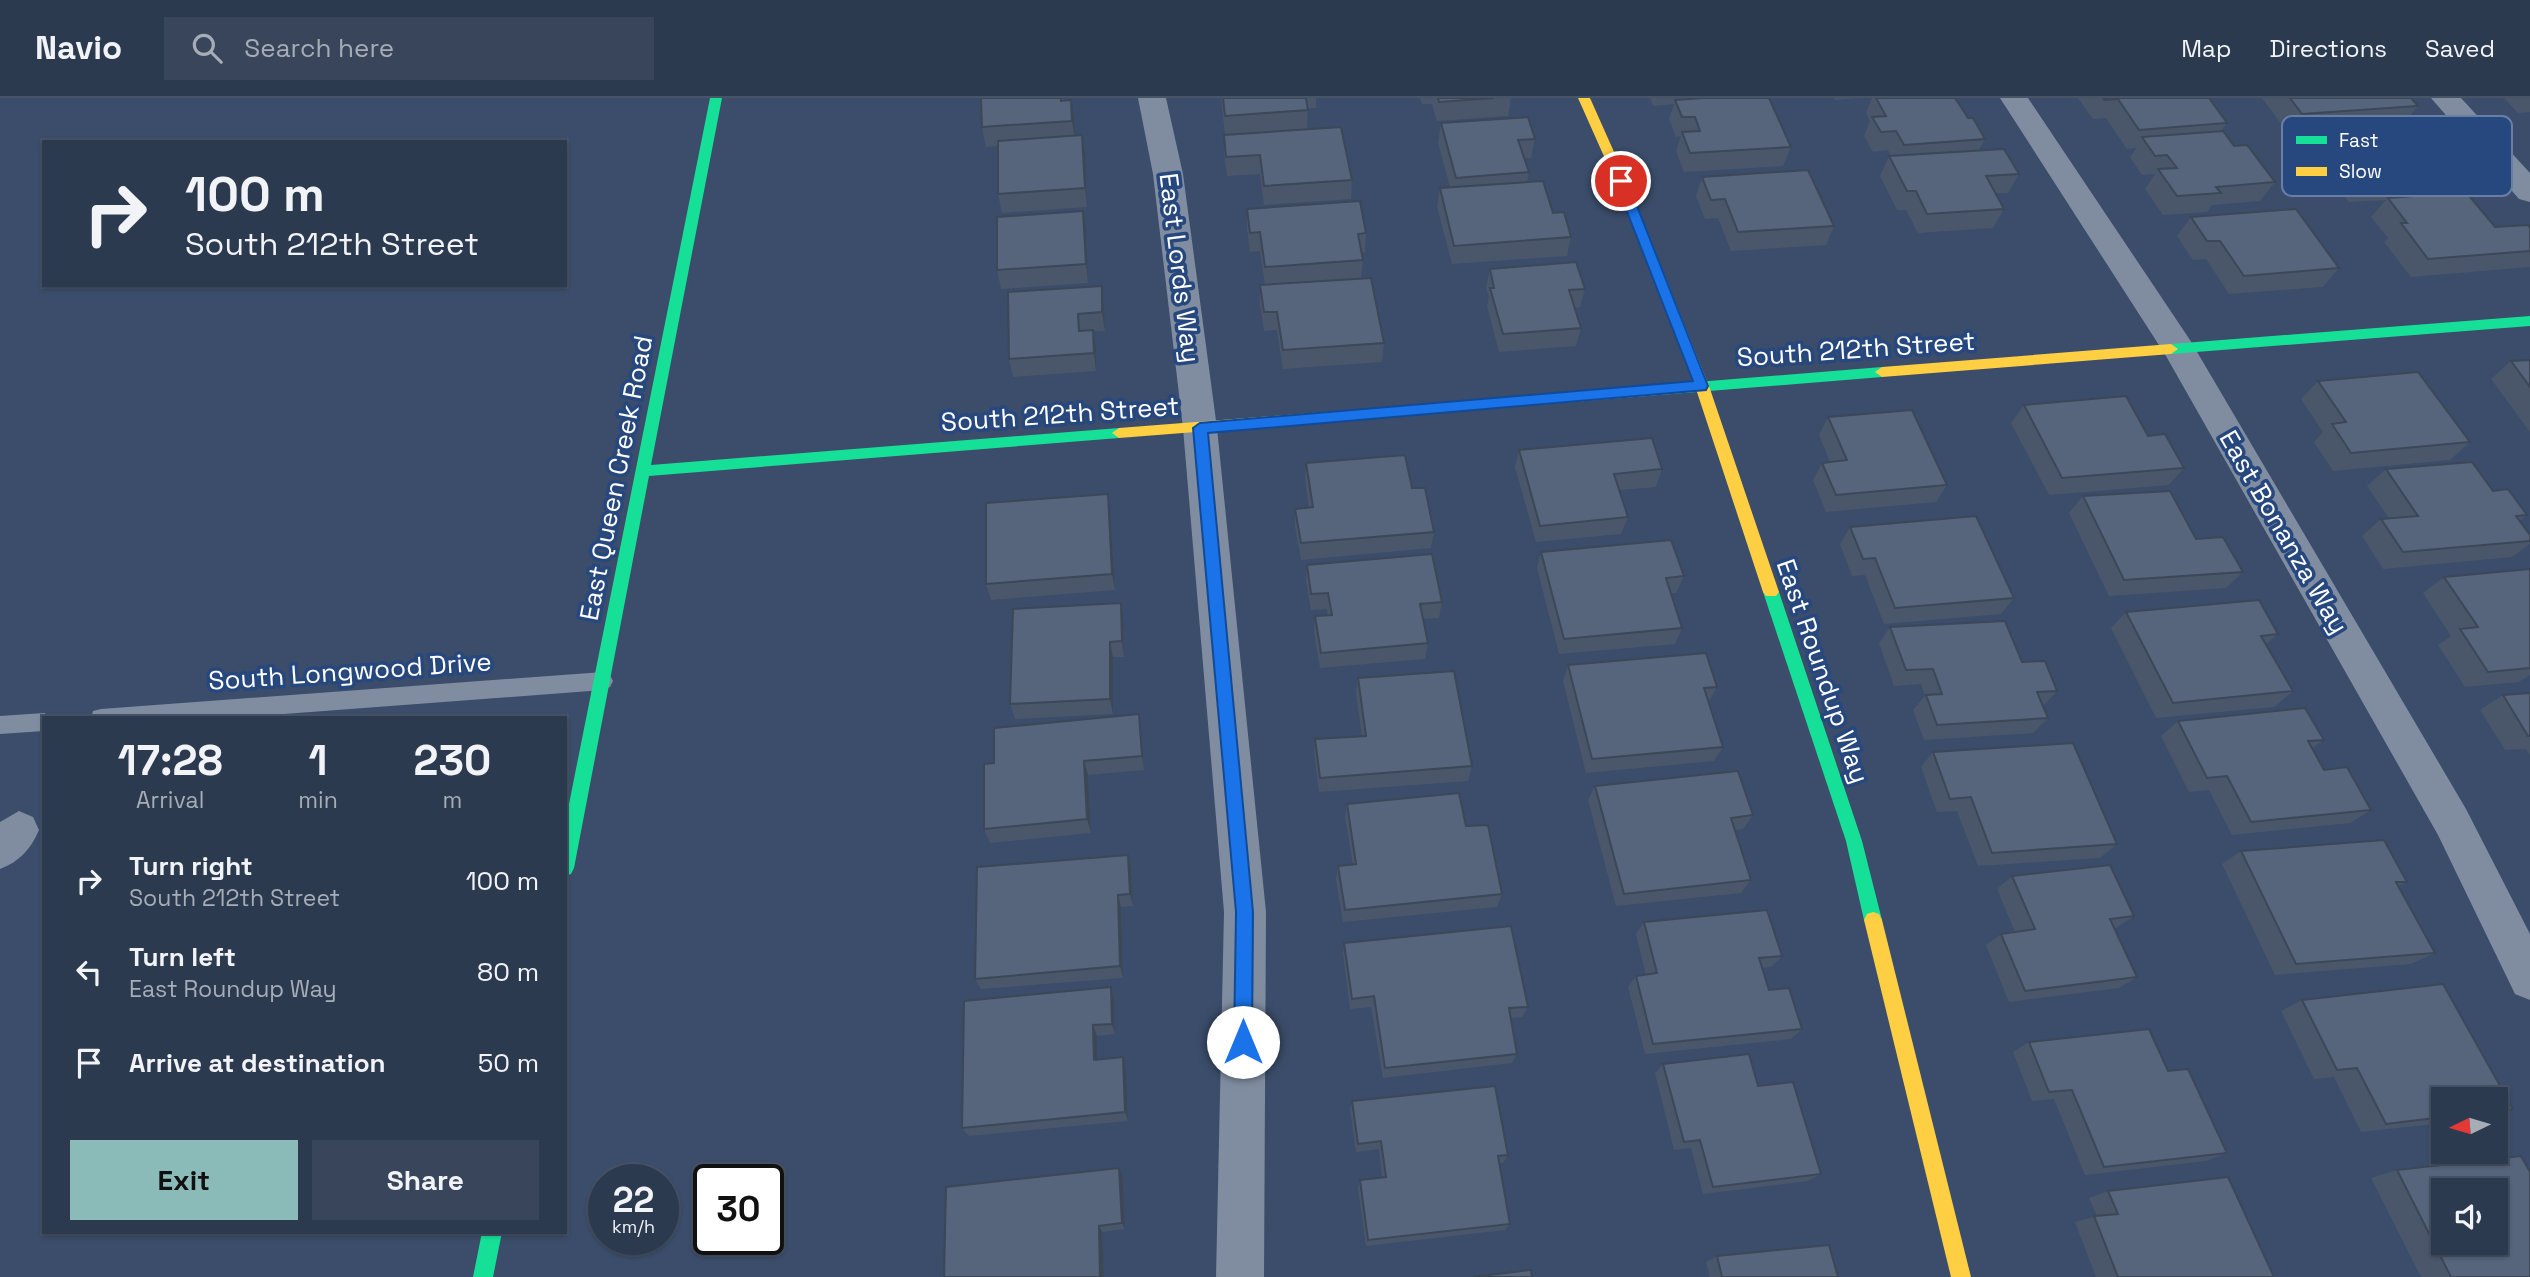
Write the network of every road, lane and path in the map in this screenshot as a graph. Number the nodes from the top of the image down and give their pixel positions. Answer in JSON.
{"nodes":[{"id":1,"x":716,"y":98,"type":"edge"},
{"id":2,"x":1152,"y":98,"type":"edge"},
{"id":3,"x":1584,"y":98,"type":"edge"},
{"id":4,"x":2014,"y":98,"type":"edge"},
{"id":5,"x":2445,"y":98,"type":"edge"},
{"id":6,"x":2461,"y":116,"type":"edge"},
{"id":7,"x":2512,"y":172,"type":"edge"},
{"id":8,"x":2530,"y":192,"type":"edge"},
{"id":9,"x":2530,"y":321,"type":"edge"},
{"id":10,"x":2178,"y":348,"type":"junction"},
{"id":11,"x":1702,"y":386,"type":"junction"},
{"id":12,"x":1200,"y":428,"type":"junction"},
{"id":13,"x":641,"y":471,"type":"junction"},
{"id":14,"x":603,"y":681,"type":"junction"},
{"id":15,"x":128,"y":716,"type":"edge"},
{"id":16,"x":42,"y":722,"type":"edge"},
{"id":17,"x":0,"y":725,"type":"edge"},
{"id":18,"x":567,"y":858,"type":"edge"},
{"id":19,"x":2530,"y":979,"type":"edge"},
{"id":20,"x":492,"y":1234,"type":"edge"},
{"id":21,"x":483,"y":1277,"type":"edge"},
{"id":22,"x":1240,"y":1277,"type":"edge"},
{"id":23,"x":1961,"y":1277,"type":"edge"}],
"edges":[{"from":1,"to":13,"type":"street","name":"East Queen Creek Road"},
{"from":2,"to":12,"type":"street","name":"East Lords Way"},
{"from":3,"to":11,"type":"street","name":"East Roundup Way"},
{"from":4,"to":10,"type":"street","name":"East Bonanza Way"},
{"from":5,"to":6,"type":"street"},
{"from":7,"to":8,"type":"street"},
{"from":9,"to":10,"type":"street","name":"South 212th Street"},
{"from":10,"to":11,"type":"street","name":"South 212th Street"},
{"from":10,"to":19,"type":"street","name":"East Bonanza Way"},
{"from":11,"to":12,"type":"street","name":"South 212th Street"},
{"from":11,"to":23,"type":"street","name":"East Roundup Way"},
{"from":12,"to":13,"type":"street","name":"South 212th Street"},
{"from":12,"to":22,"type":"street","name":"East Lords Way"},
{"from":13,"to":14,"type":"street","name":"East Queen Creek Road"},
{"from":14,"to":15,"type":"lane","name":"South Longwood Drive"},
{"from":14,"to":18,"type":"street","name":"East Queen Creek Road"},
{"from":16,"to":17,"type":"lane"},
{"from":20,"to":21,"type":"street"}]}
